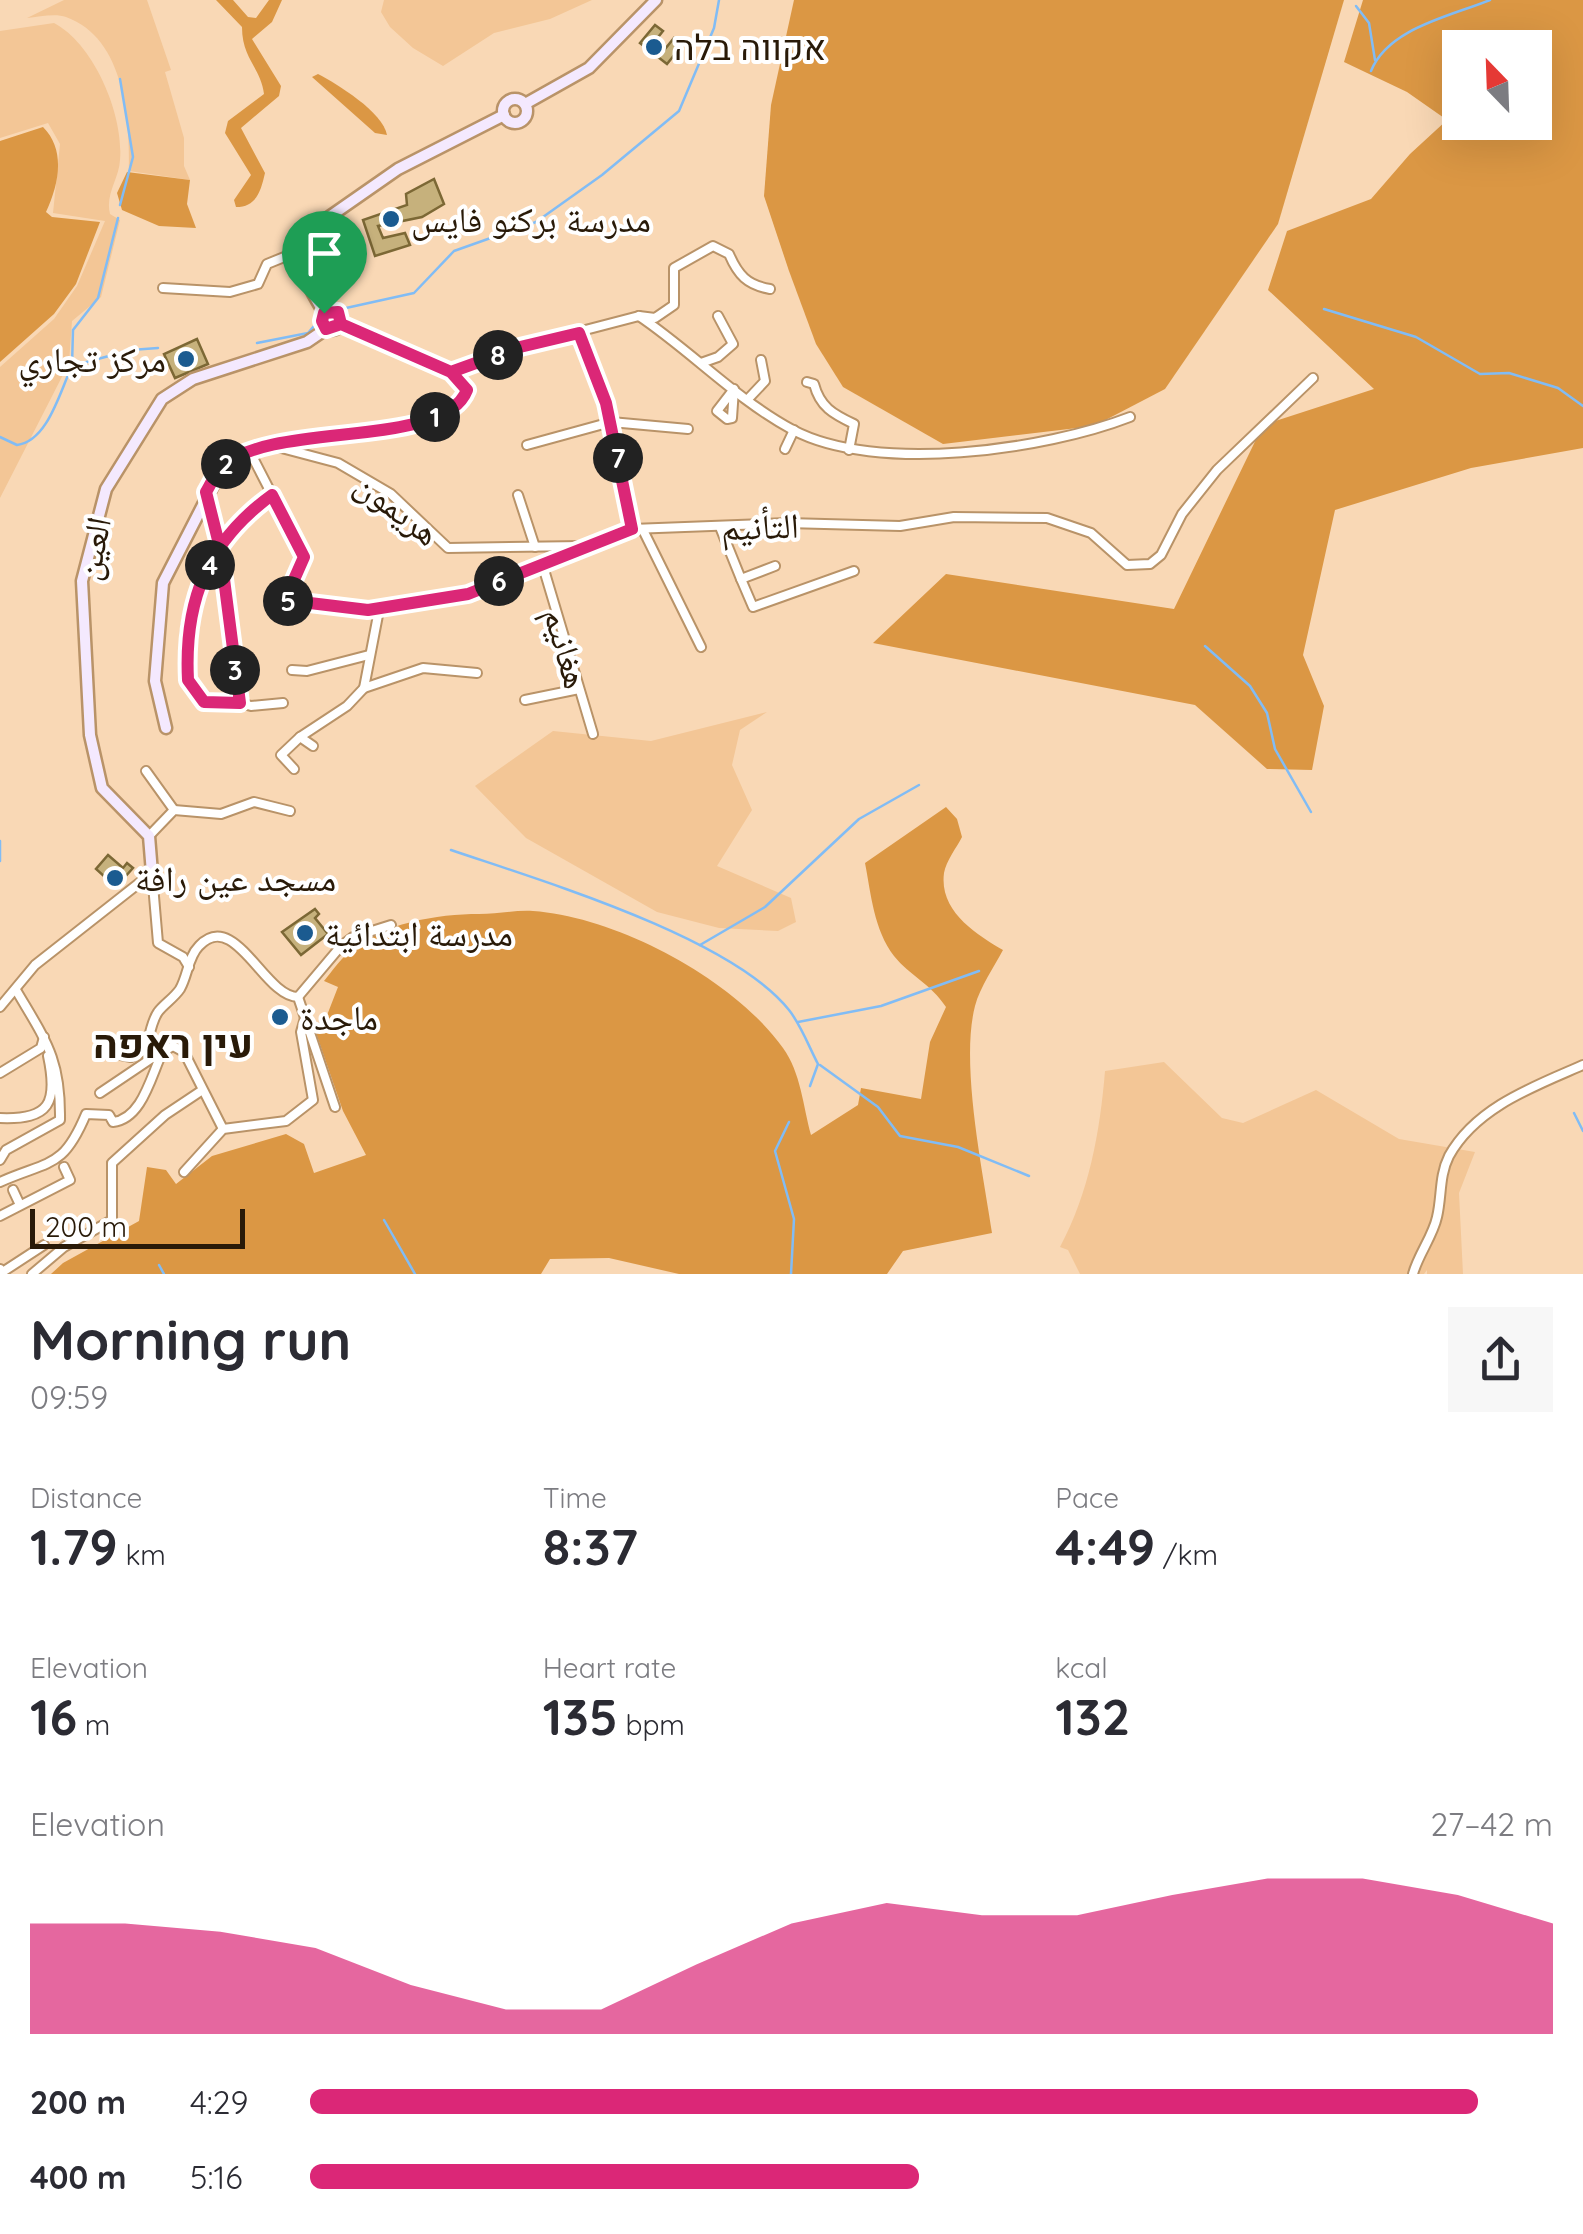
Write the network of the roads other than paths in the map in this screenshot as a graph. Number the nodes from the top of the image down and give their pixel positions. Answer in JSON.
{"nodes":[{"id":1,"x":656,"y":0,"type":"edge"},
{"id":2,"x":524,"y":104,"type":"junction"},
{"id":3,"x":504,"y":115,"type":"junction"},
{"id":4,"x":299,"y":251,"type":"junction"},
{"id":5,"x":163,"y":288,"type":"dead end"},
{"id":6,"x":770,"y":290,"type":"dead end"},
{"id":7,"x":324,"y":313,"type":"junction"},
{"id":8,"x":639,"y":316,"type":"junction"},
{"id":9,"x":718,"y":316,"type":"dead end"},
{"id":10,"x":341,"y":324,"type":"junction"},
{"id":11,"x":326,"y":329,"type":"junction"},
{"id":12,"x":579,"y":333,"type":"junction"},
{"id":13,"x":760,"y":360,"type":"dead end"},
{"id":14,"x":701,"y":363,"type":"junction"},
{"id":15,"x":451,"y":372,"type":"junction"},
{"id":16,"x":1314,"y":378,"type":"dead end"},
{"id":17,"x":807,"y":382,"type":"dead end"},
{"id":18,"x":748,"y":399,"type":"junction"},
{"id":19,"x":1130,"y":417,"type":"dead end"},
{"id":20,"x":611,"y":422,"type":"junction"},
{"id":21,"x":688,"y":430,"type":"dead end"},
{"id":22,"x":794,"y":430,"type":"junction"},
{"id":23,"x":527,"y":445,"type":"dead end"},
{"id":24,"x":270,"y":446,"type":"junction"},
{"id":25,"x":785,"y":449,"type":"dead end"},
{"id":26,"x":849,"y":450,"type":"junction"},
{"id":27,"x":250,"y":452,"type":"junction"},
{"id":28,"x":206,"y":492,"type":"junction"},
{"id":29,"x":272,"y":495,"type":"junction"},
{"id":30,"x":518,"y":495,"type":"dead end"},
{"id":31,"x":720,"y":528,"type":"junction"},
{"id":32,"x":638,"y":529,"type":"junction"},
{"id":33,"x":534,"y":546,"type":"junction"},
{"id":34,"x":590,"y":546,"type":"junction"},
{"id":35,"x":220,"y":548,"type":"junction"},
{"id":36,"x":542,"y":563,"type":"junction"},
{"id":37,"x":774,"y":566,"type":"dead end"},
{"id":38,"x":854,"y":571,"type":"dead end"},
{"id":39,"x":741,"y":579,"type":"junction"},
{"id":40,"x":379,"y":610,"type":"junction"},
{"id":41,"x":700,"y":647,"type":"dead end"},
{"id":42,"x":368,"y":655,"type":"junction"},
{"id":43,"x":292,"y":670,"type":"dead end"},
{"id":44,"x":477,"y":673,"type":"dead end"},
{"id":45,"x":364,"y":688,"type":"junction"},
{"id":46,"x":579,"y":689,"type":"junction"},
{"id":47,"x":524,"y":700,"type":"dead end"},
{"id":48,"x":240,"y":703,"type":"junction"},
{"id":49,"x":283,"y":703,"type":"dead end"},
{"id":50,"x":166,"y":728,"type":"dead end"},
{"id":51,"x":593,"y":734,"type":"dead end"},
{"id":52,"x":300,"y":737,"type":"junction"},
{"id":53,"x":313,"y":746,"type":"dead end"},
{"id":54,"x":294,"y":769,"type":"dead end"},
{"id":55,"x":146,"y":771,"type":"dead end"},
{"id":56,"x":174,"y":810,"type":"junction"},
{"id":57,"x":290,"y":811,"type":"dead end"},
{"id":58,"x":149,"y":836,"type":"junction"},
{"id":59,"x":152,"y":873,"type":"junction"},
{"id":60,"x":391,"y":925,"type":"dead end"},
{"id":61,"x":189,"y":968,"type":"junction"},
{"id":62,"x":16,"y":990,"type":"junction"},
{"id":63,"x":298,"y":997,"type":"junction"},
{"id":64,"x":0,"y":1007,"type":"edge"},
{"id":65,"x":305,"y":1018,"type":"junction"},
{"id":66,"x":44,"y":1037,"type":"junction"},
{"id":67,"x":146,"y":1050,"type":"junction"},
{"id":68,"x":158,"y":1054,"type":"junction"},
{"id":69,"x":122,"y":1055,"type":"dead end"},
{"id":70,"x":1583,"y":1065,"type":"edge"},
{"id":71,"x":0,"y":1072,"type":"edge"},
{"id":72,"x":201,"y":1091,"type":"junction"},
{"id":73,"x":100,"y":1093,"type":"dead end"},
{"id":74,"x":335,"y":1107,"type":"dead end"},
{"id":75,"x":0,"y":1118,"type":"edge"},
{"id":76,"x":223,"y":1129,"type":"junction"},
{"id":77,"x":0,"y":1160,"type":"edge"},
{"id":78,"x":64,"y":1167,"type":"dead end"},
{"id":79,"x":184,"y":1172,"type":"dead end"},
{"id":80,"x":0,"y":1182,"type":"edge"},
{"id":81,"x":13,"y":1190,"type":"dead end"},
{"id":82,"x":20,"y":1206,"type":"junction"},
{"id":83,"x":0,"y":1216,"type":"edge"},
{"id":84,"x":44,"y":1245,"type":"dead end"},
{"id":85,"x":0,"y":1269,"type":"edge"},
{"id":86,"x":32,"y":1274,"type":"edge"},
{"id":87,"x":1412,"y":1274,"type":"edge"}],
"edges":[{"from":1,"to":2,"type":"street"},
{"from":2,"to":3,"type":"street"},
{"from":2,"to":3,"type":"street"},
{"from":3,"to":4,"type":"street"},
{"from":4,"to":5,"type":"street"},
{"from":4,"to":7,"type":"street"},
{"from":6,"to":8,"type":"street"},
{"from":7,"to":10,"type":"street"},
{"from":7,"to":11,"type":"street"},
{"from":8,"to":12,"type":"street"},
{"from":8,"to":14,"type":"street"},
{"from":9,"to":14,"type":"street"},
{"from":10,"to":11,"type":"street","name":"العين"},
{"from":10,"to":15,"type":"street"},
{"from":11,"to":58,"type":"street","name":"العين"},
{"from":12,"to":15,"type":"street"},
{"from":12,"to":20,"type":"street"},
{"from":13,"to":18,"type":"street"},
{"from":14,"to":18,"type":"street"},
{"from":15,"to":24,"type":"street"},
{"from":16,"to":31,"type":"street","name":"التأنيم"},
{"from":17,"to":26,"type":"street"},
{"from":18,"to":22,"type":"street"},
{"from":19,"to":26,"type":"street"},
{"from":20,"to":21,"type":"street"},
{"from":20,"to":23,"type":"street"},
{"from":20,"to":32,"type":"street"},
{"from":22,"to":25,"type":"street"},
{"from":22,"to":26,"type":"street"},
{"from":24,"to":27,"type":"street"},
{"from":24,"to":33,"type":"street","name":"هريمون"},
{"from":27,"to":28,"type":"street"},
{"from":27,"to":29,"type":"street","name":"التأنيم"},
{"from":28,"to":35,"type":"street"},
{"from":28,"to":50,"type":"street"},
{"from":29,"to":35,"type":"street"},
{"from":29,"to":40,"type":"street","name":"التأنيم"},
{"from":30,"to":33,"type":"street"},
{"from":31,"to":32,"type":"street","name":"التأنيم"},
{"from":31,"to":39,"type":"street"},
{"from":32,"to":34,"type":"street","name":"التأنيم"},
{"from":32,"to":41,"type":"street"},
{"from":33,"to":34,"type":"street","name":"هريمون"},
{"from":34,"to":36,"type":"street","name":"التأنيم"},
{"from":35,"to":48,"type":"street"},
{"from":35,"to":48,"type":"street"},
{"from":36,"to":40,"type":"street","name":"التأنيم"},
{"from":36,"to":46,"type":"street","name":"هغانيم"},
{"from":37,"to":39,"type":"street"},
{"from":38,"to":39,"type":"street"},
{"from":40,"to":42,"type":"street"},
{"from":42,"to":43,"type":"street"},
{"from":42,"to":45,"type":"street"},
{"from":44,"to":45,"type":"street"},
{"from":45,"to":52,"type":"street"},
{"from":46,"to":47,"type":"street"},
{"from":46,"to":51,"type":"street","name":"هغانيم"},
{"from":48,"to":49,"type":"street"},
{"from":52,"to":53,"type":"street"},
{"from":52,"to":54,"type":"street"},
{"from":55,"to":56,"type":"street"},
{"from":56,"to":57,"type":"street"},
{"from":56,"to":58,"type":"street"},
{"from":58,"to":59,"type":"street"},
{"from":59,"to":61,"type":"street"},
{"from":59,"to":62,"type":"street"},
{"from":60,"to":63,"type":"street"},
{"from":61,"to":63,"type":"street"},
{"from":61,"to":67,"type":"street"},
{"from":62,"to":64,"type":"street"},
{"from":62,"to":66,"type":"street"},
{"from":63,"to":65,"type":"street"},
{"from":65,"to":74,"type":"street"},
{"from":65,"to":76,"type":"street"},
{"from":66,"to":71,"type":"street"},
{"from":66,"to":75,"type":"street"},
{"from":66,"to":77,"type":"street"},
{"from":67,"to":68,"type":"street"},
{"from":67,"to":69,"type":"street"},
{"from":68,"to":72,"type":"street"},
{"from":68,"to":73,"type":"street"},
{"from":68,"to":80,"type":"street"},
{"from":70,"to":87,"type":"street"},
{"from":72,"to":76,"type":"street"},
{"from":72,"to":86,"type":"street"},
{"from":76,"to":79,"type":"street"},
{"from":78,"to":82,"type":"street"},
{"from":81,"to":82,"type":"street"},
{"from":82,"to":83,"type":"street"},
{"from":84,"to":85,"type":"street"}]}
